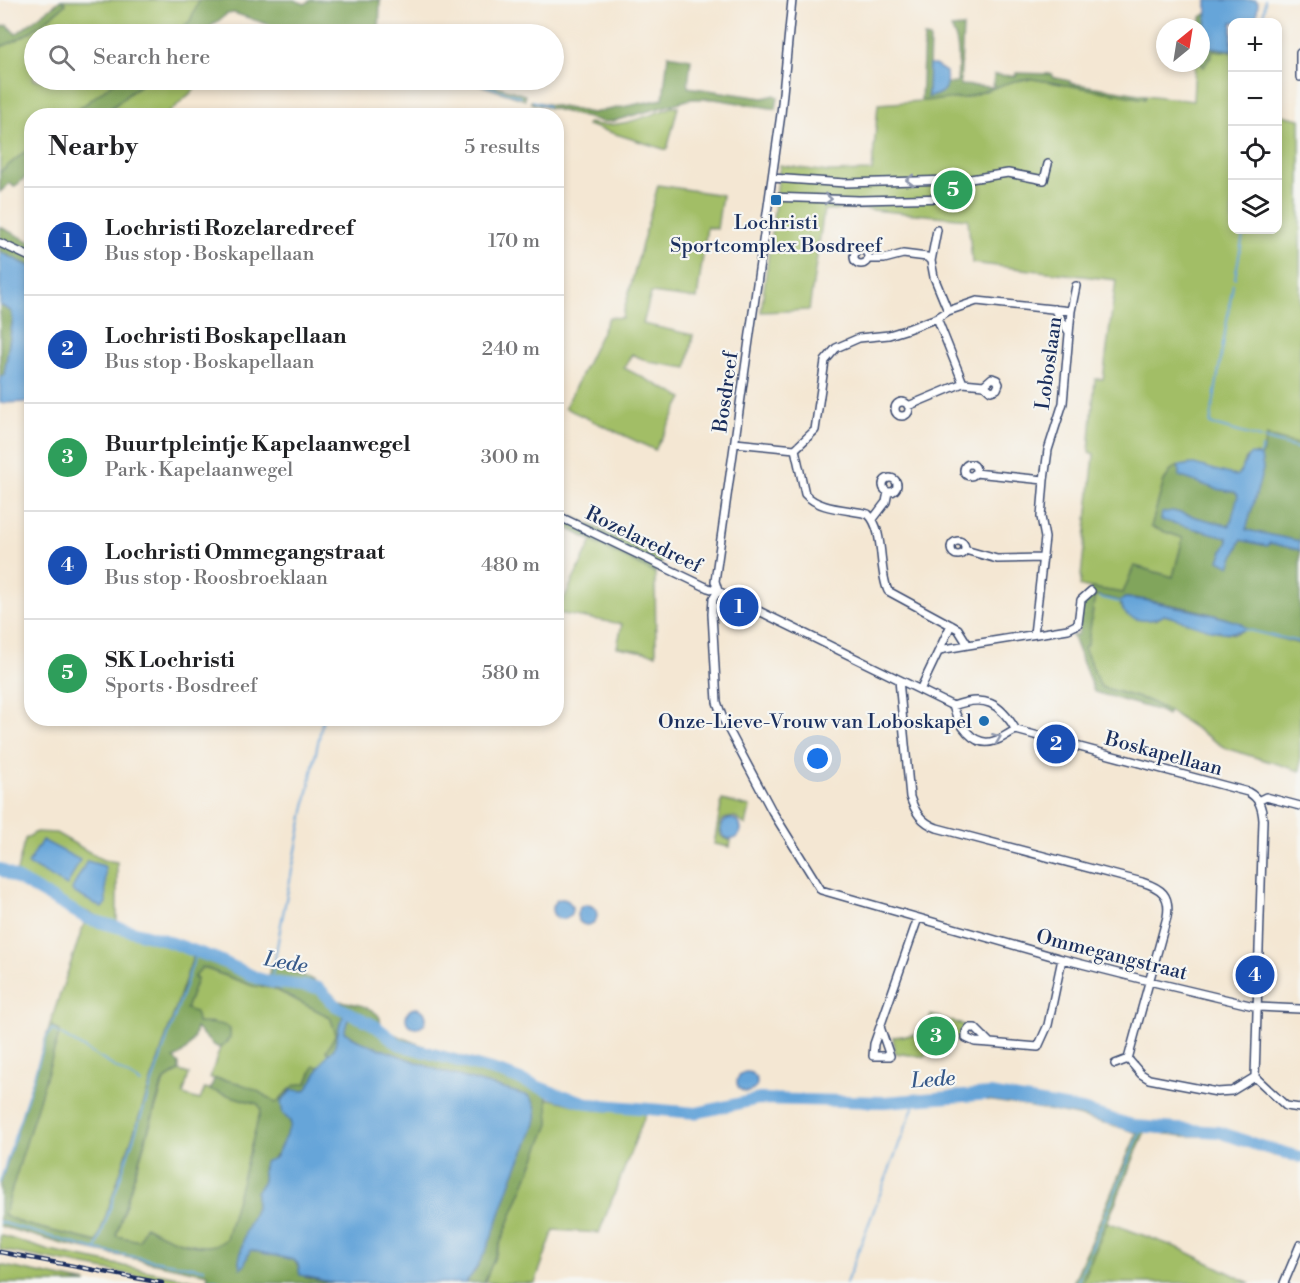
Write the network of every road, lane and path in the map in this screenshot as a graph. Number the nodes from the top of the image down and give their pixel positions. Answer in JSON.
{"nodes":[{"id":1,"x":792,"y":0,"type":"edge"},
{"id":2,"x":1300,"y":53,"type":"edge"},
{"id":3,"x":1300,"y":77,"type":"edge"},
{"id":4,"x":1048,"y":164,"type":"dead end"},
{"id":5,"x":772,"y":178,"type":"junction"},
{"id":6,"x":958,"y":181,"type":"junction"},
{"id":7,"x":770,"y":197,"type":"junction"},
{"id":8,"x":937,"y":230,"type":"dead end"},
{"id":9,"x":0,"y":243,"type":"edge"},
{"id":10,"x":24,"y":254,"type":"edge"},
{"id":11,"x":868,"y":259,"type":"dead end"},
{"id":12,"x":931,"y":261,"type":"junction"},
{"id":13,"x":1076,"y":286,"type":"dead end"},
{"id":14,"x":1054,"y":309,"type":"junction"},
{"id":15,"x":1071,"y":310,"type":"junction"},
{"id":16,"x":948,"y":311,"type":"junction"},
{"id":17,"x":937,"y":318,"type":"junction"},
{"id":18,"x":1070,"y":333,"type":"junction"},
{"id":19,"x":963,"y":383,"type":"junction"},
{"id":20,"x":984,"y":385,"type":"dead end"},
{"id":21,"x":908,"y":406,"type":"dead end"},
{"id":22,"x":735,"y":443,"type":"junction"},
{"id":23,"x":795,"y":449,"type":"junction"},
{"id":24,"x":975,"y":472,"type":"dead end"},
{"id":25,"x":1044,"y":480,"type":"junction"},
{"id":26,"x":888,"y":492,"type":"dead end"},
{"id":27,"x":564,"y":519,"type":"edge"},
{"id":28,"x":873,"y":519,"type":"junction"},
{"id":29,"x":965,"y":550,"type":"dead end"},
{"id":30,"x":1043,"y":558,"type":"junction"},
{"id":31,"x":718,"y":591,"type":"junction"},
{"id":32,"x":1091,"y":591,"type":"dead end"},
{"id":33,"x":951,"y":625,"type":"junction"},
{"id":34,"x":1034,"y":634,"type":"junction"},
{"id":35,"x":968,"y":645,"type":"junction"},
{"id":36,"x":939,"y":650,"type":"junction"},
{"id":37,"x":899,"y":680,"type":"junction"},
{"id":38,"x":920,"y":690,"type":"junction"},
{"id":39,"x":953,"y":706,"type":"junction"},
{"id":40,"x":1016,"y":730,"type":"junction"},
{"id":41,"x":1258,"y":801,"type":"junction"},
{"id":42,"x":1300,"y":806,"type":"edge"},
{"id":43,"x":918,"y":918,"type":"junction"},
{"id":44,"x":1062,"y":959,"type":"junction"},
{"id":45,"x":1149,"y":981,"type":"junction"},
{"id":46,"x":1257,"y":1007,"type":"junction"},
{"id":47,"x":1300,"y":1009,"type":"edge"},
{"id":48,"x":880,"y":1027,"type":"dead end"},
{"id":49,"x":990,"y":1043,"type":"dead end"},
{"id":50,"x":1128,"y":1059,"type":"junction"},
{"id":51,"x":1115,"y":1064,"type":"dead end"},
{"id":52,"x":1255,"y":1077,"type":"junction"},
{"id":53,"x":1300,"y":1108,"type":"edge"},
{"id":54,"x":1300,"y":1245,"type":"edge"},
{"id":55,"x":1284,"y":1283,"type":"edge"}],
"edges":[{"from":1,"to":5,"type":"street","name":"Bosdreef"},
{"from":2,"to":3,"type":"street"},
{"from":4,"to":6,"type":"street"},
{"from":6,"to":5,"type":"street","one_way":true},
{"from":5,"to":7,"type":"street","name":"Bosdreef"},
{"from":7,"to":6,"type":"street","one_way":true},
{"from":7,"to":22,"type":"street","name":"Bosdreef"},
{"from":8,"to":12,"type":"street"},
{"from":9,"to":10,"type":"street"},
{"from":11,"to":12,"type":"street"},
{"from":12,"to":16,"type":"street"},
{"from":13,"to":15,"type":"street","name":"Loboslaan"},
{"from":14,"to":15,"type":"street"},
{"from":14,"to":16,"type":"street"},
{"from":14,"to":18,"type":"street"},
{"from":15,"to":18,"type":"street","name":"Loboslaan"},
{"from":16,"to":17,"type":"street"},
{"from":17,"to":19,"type":"street"},
{"from":17,"to":23,"type":"street"},
{"from":18,"to":25,"type":"street","name":"Loboslaan"},
{"from":19,"to":20,"type":"street"},
{"from":19,"to":21,"type":"street"},
{"from":22,"to":23,"type":"street"},
{"from":22,"to":31,"type":"street","name":"Bosdreef"},
{"from":23,"to":28,"type":"street"},
{"from":24,"to":25,"type":"street"},
{"from":25,"to":30,"type":"street","name":"Loboslaan"},
{"from":26,"to":28,"type":"street"},
{"from":27,"to":31,"type":"street","name":"Rozelaredreef"},
{"from":28,"to":33,"type":"street"},
{"from":29,"to":30,"type":"street"},
{"from":30,"to":34,"type":"street","name":"Loboslaan"},
{"from":31,"to":37,"type":"street"},
{"from":31,"to":43,"type":"street","name":"Ommegangstraat"},
{"from":32,"to":34,"type":"street"},
{"from":33,"to":35,"type":"street"},
{"from":33,"to":36,"type":"street"},
{"from":34,"to":35,"type":"street"},
{"from":35,"to":36,"type":"street"},
{"from":36,"to":38,"type":"street"},
{"from":37,"to":38,"type":"street"},
{"from":37,"to":45,"type":"street"},
{"from":38,"to":39,"type":"street"},
{"from":39,"to":40,"type":"street"},
{"from":39,"to":40,"type":"street","one_way":true},
{"from":40,"to":41,"type":"street","name":"Boskapellaan"},
{"from":41,"to":42,"type":"street","name":"Boskapellaan"},
{"from":41,"to":46,"type":"street"},
{"from":43,"to":44,"type":"street","name":"Ommegangstraat"},
{"from":43,"to":48,"type":"street"},
{"from":44,"to":45,"type":"street","name":"Ommegangstraat"},
{"from":44,"to":49,"type":"street"},
{"from":45,"to":46,"type":"street","name":"Ommegangstraat"},
{"from":45,"to":50,"type":"street"},
{"from":46,"to":47,"type":"street","name":"Ommegangstraat"},
{"from":46,"to":52,"type":"street"},
{"from":50,"to":51,"type":"street"},
{"from":50,"to":52,"type":"street"},
{"from":52,"to":53,"type":"street"},
{"from":54,"to":55,"type":"street"}]}
